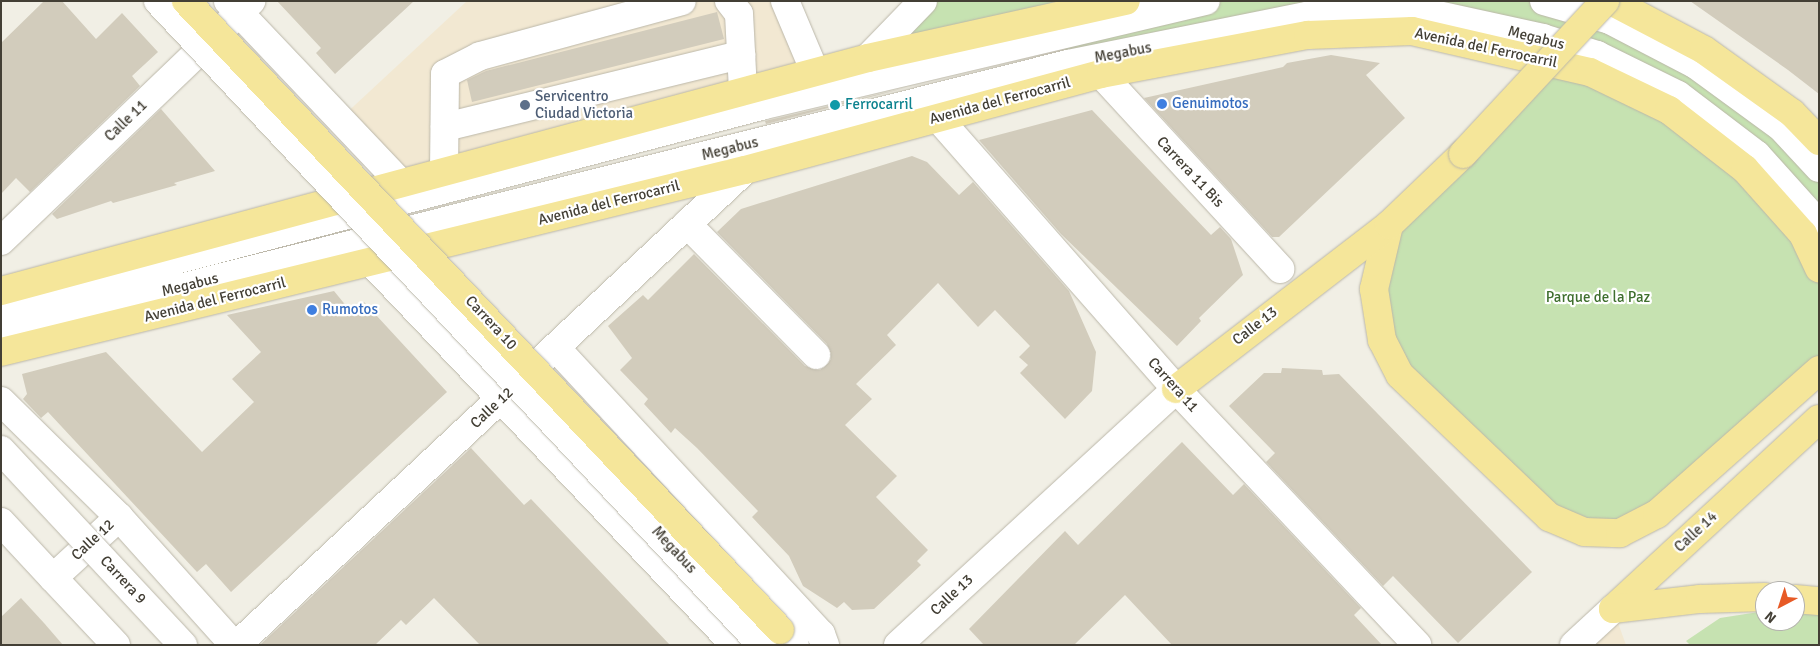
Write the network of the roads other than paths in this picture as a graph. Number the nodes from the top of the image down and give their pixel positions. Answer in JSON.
{"nodes":[{"id":1,"x":158,"y":1,"type":"edge"},
{"id":2,"x":186,"y":1,"type":"edge"},
{"id":3,"x":682,"y":1,"type":"edge"},
{"id":4,"x":728,"y":1,"type":"edge"},
{"id":5,"x":785,"y":1,"type":"edge"},
{"id":6,"x":923,"y":1,"type":"edge"},
{"id":7,"x":1126,"y":1,"type":"edge"},
{"id":8,"x":1206,"y":1,"type":"edge"},
{"id":9,"x":1544,"y":1,"type":"edge"},
{"id":10,"x":1613,"y":2,"type":"edge"},
{"id":11,"x":240,"y":5,"type":"edge"},
{"id":12,"x":741,"y":55,"type":"junction"},
{"id":13,"x":868,"y":58,"type":"junction"},
{"id":14,"x":815,"y":72,"type":"junction"},
{"id":15,"x":1101,"y":74,"type":"junction"},
{"id":16,"x":743,"y":92,"type":"junction"},
{"id":17,"x":938,"y":118,"type":"junction"},
{"id":18,"x":444,"y":127,"type":"junction"},
{"id":19,"x":1819,"y":141,"type":"edge"},
{"id":20,"x":1819,"y":168,"type":"edge"},
{"id":21,"x":745,"y":170,"type":"junction"},
{"id":22,"x":444,"y":172,"type":"junction"},
{"id":23,"x":401,"y":183,"type":"junction"},
{"id":24,"x":687,"y":224,"type":"junction"},
{"id":25,"x":1819,"y":224,"type":"edge"},
{"id":26,"x":1389,"y":225,"type":"junction"},
{"id":27,"x":1,"y":241,"type":"edge"},
{"id":28,"x":371,"y":262,"type":"junction"},
{"id":29,"x":1819,"y":268,"type":"edge"},
{"id":30,"x":1280,"y":269,"type":"dead end"},
{"id":31,"x":1,"y":291,"type":"edge"},
{"id":32,"x":1,"y":306,"type":"edge"},
{"id":33,"x":1,"y":333,"type":"edge"},
{"id":34,"x":556,"y":348,"type":"junction"},
{"id":35,"x":1,"y":352,"type":"edge"},
{"id":36,"x":816,"y":355,"type":"dead end"},
{"id":37,"x":1819,"y":370,"type":"edge"},
{"id":38,"x":1176,"y":389,"type":"junction"},
{"id":39,"x":501,"y":399,"type":"junction"},
{"id":40,"x":1,"y":402,"type":"edge"},
{"id":41,"x":1819,"y":419,"type":"edge"},
{"id":42,"x":1,"y":450,"type":"edge"},
{"id":43,"x":119,"y":517,"type":"junction"},
{"id":44,"x":1,"y":522,"type":"edge"},
{"id":45,"x":53,"y":578,"type":"junction"},
{"id":46,"x":1755,"y":597,"type":"edge"},
{"id":47,"x":1805,"y":600,"type":"edge"},
{"id":48,"x":1819,"y":601,"type":"edge"},
{"id":49,"x":1613,"y":609,"type":"junction"},
{"id":50,"x":779,"y":640,"type":"edge"},
{"id":51,"x":116,"y":645,"type":"edge"},
{"id":52,"x":183,"y":645,"type":"edge"},
{"id":53,"x":236,"y":645,"type":"edge"},
{"id":54,"x":735,"y":645,"type":"edge"},
{"id":55,"x":825,"y":645,"type":"edge"},
{"id":56,"x":898,"y":645,"type":"edge"},
{"id":57,"x":1417,"y":645,"type":"edge"},
{"id":58,"x":1574,"y":645,"type":"edge"}],
"edges":[{"from":1,"to":50,"type":"street","name":"Megabus","bridge":true},
{"from":2,"to":50,"type":"main road","name":"Carrera 10","bridge":true},
{"from":3,"to":18,"type":"street"},
{"from":4,"to":12,"type":"street"},
{"from":5,"to":14,"type":"street"},
{"from":6,"to":13,"type":"street"},
{"from":7,"to":13,"type":"main road"},
{"from":8,"to":32,"type":"street","name":"Megabus"},
{"from":9,"to":20,"type":"street"},
{"from":10,"to":19,"type":"main road"},
{"from":10,"to":26,"type":"main road","name":"Calle 13","bridge":true},
{"from":11,"to":23,"type":"street"},
{"from":11,"to":27,"type":"street","name":"Calle 11"},
{"from":12,"to":16,"type":"street"},
{"from":12,"to":18,"type":"street"},
{"from":13,"to":14,"type":"main road"},
{"from":14,"to":16,"type":"main road"},
{"from":15,"to":17,"type":"main road","name":"Avenida del Ferrocarril"},
{"from":15,"to":29,"type":"main road","name":"Avenida del Ferrocarril"},
{"from":15,"to":30,"type":"street","name":"Carrera 11 Bis"},
{"from":16,"to":22,"type":"main road"},
{"from":17,"to":21,"type":"main road","name":"Avenida del Ferrocarril"},
{"from":17,"to":38,"type":"street","name":"Carrera 11"},
{"from":18,"to":22,"type":"street"},
{"from":21,"to":24,"type":"street","name":"Calle 12"},
{"from":21,"to":28,"type":"main road","name":"Avenida del Ferrocarril"},
{"from":22,"to":23,"type":"main road"},
{"from":23,"to":31,"type":"main road"},
{"from":24,"to":34,"type":"street","name":"Calle 12"},
{"from":24,"to":36,"type":"street"},
{"from":25,"to":33,"type":"street","name":"Megabus"},
{"from":26,"to":37,"type":"main road"},
{"from":26,"to":38,"type":"main road","name":"Calle 13"},
{"from":28,"to":35,"type":"main road","name":"Avenida del Ferrocarril"},
{"from":28,"to":39,"type":"street"},
{"from":34,"to":39,"type":"street","name":"Calle 12"},
{"from":34,"to":55,"type":"street"},
{"from":38,"to":56,"type":"street","name":"Calle 13"},
{"from":38,"to":57,"type":"street","name":"Carrera 11"},
{"from":39,"to":53,"type":"street","name":"Calle 12"},
{"from":39,"to":54,"type":"street"},
{"from":40,"to":43,"type":"street"},
{"from":41,"to":49,"type":"main road","name":"Calle 14"},
{"from":42,"to":52,"type":"street","name":"Carrera 9","bridge":true},
{"from":43,"to":45,"type":"street","name":"Calle 12"},
{"from":43,"to":53,"type":"street","name":"Calle 12"},
{"from":44,"to":45,"type":"street"},
{"from":45,"to":51,"type":"street"},
{"from":46,"to":49,"type":"main road"},
{"from":47,"to":48,"type":"main road"},
{"from":49,"to":58,"type":"street","name":"Calle 14"}]}
